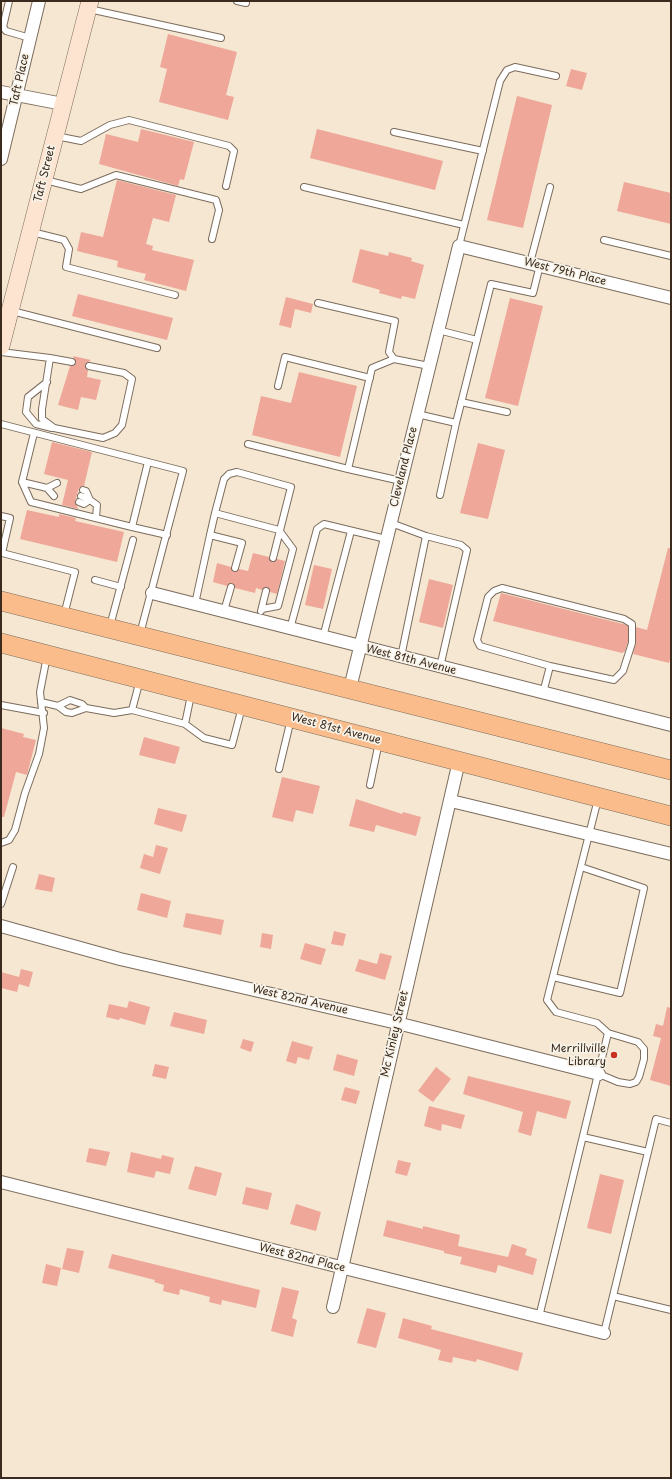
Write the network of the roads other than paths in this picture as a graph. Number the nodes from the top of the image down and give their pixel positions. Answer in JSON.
{"nodes":[{"id":1,"x":9,"y":1,"type":"edge"},
{"id":2,"x":39,"y":1,"type":"edge"},
{"id":3,"x":238,"y":1,"type":"edge"},
{"id":4,"x":246,"y":3,"type":"dead end"},
{"id":5,"x":89,"y":5,"type":"edge"},
{"id":6,"x":30,"y":38,"type":"junction"},
{"id":7,"x":221,"y":38,"type":"dead end"},
{"id":8,"x":556,"y":76,"type":"dead end"},
{"id":9,"x":1,"y":92,"type":"edge"},
{"id":10,"x":16,"y":96,"type":"junction"},
{"id":11,"x":63,"y":104,"type":"junction"},
{"id":12,"x":394,"y":132,"type":"dead end"},
{"id":13,"x":55,"y":135,"type":"junction"},
{"id":14,"x":483,"y":150,"type":"junction"},
{"id":15,"x":1,"y":159,"type":"edge"},
{"id":16,"x":44,"y":179,"type":"junction"},
{"id":17,"x":226,"y":186,"type":"dead end"},
{"id":18,"x":304,"y":187,"type":"dead end"},
{"id":19,"x":550,"y":187,"type":"dead end"},
{"id":20,"x":464,"y":224,"type":"junction"},
{"id":21,"x":30,"y":232,"type":"junction"},
{"id":22,"x":212,"y":239,"type":"dead end"},
{"id":23,"x":604,"y":240,"type":"dead end"},
{"id":24,"x":459,"y":246,"type":"junction"},
{"id":25,"x":671,"y":256,"type":"edge"},
{"id":26,"x":535,"y":264,"type":"junction"},
{"id":27,"x":175,"y":295,"type":"dead end"},
{"id":28,"x":671,"y":298,"type":"edge"},
{"id":29,"x":318,"y":302,"type":"dead end"},
{"id":30,"x":10,"y":311,"type":"junction"},
{"id":31,"x":438,"y":330,"type":"junction"},
{"id":32,"x":477,"y":340,"type":"junction"},
{"id":33,"x":1,"y":346,"type":"edge"},
{"id":34,"x":158,"y":348,"type":"dead end"},
{"id":35,"x":1,"y":352,"type":"edge"},
{"id":36,"x":50,"y":358,"type":"junction"},
{"id":37,"x":394,"y":359,"type":"junction"},
{"id":38,"x":72,"y":362,"type":"dead end"},
{"id":39,"x":89,"y":366,"type":"dead end"},
{"id":40,"x":429,"y":366,"type":"junction"},
{"id":41,"x":370,"y":378,"type":"junction"},
{"id":42,"x":47,"y":382,"type":"junction"},
{"id":43,"x":278,"y":386,"type":"dead end"},
{"id":44,"x":461,"y":402,"type":"junction"},
{"id":45,"x":507,"y":412,"type":"dead end"},
{"id":46,"x":417,"y":414,"type":"junction"},
{"id":47,"x":456,"y":423,"type":"junction"},
{"id":48,"x":1,"y":424,"type":"edge"},
{"id":49,"x":54,"y":428,"type":"junction"},
{"id":50,"x":34,"y":433,"type":"junction"},
{"id":51,"x":248,"y":444,"type":"dead end"},
{"id":52,"x":148,"y":462,"type":"junction"},
{"id":53,"x":348,"y":469,"type":"junction"},
{"id":54,"x":401,"y":481,"type":"junction"},
{"id":55,"x":22,"y":482,"type":"junction"},
{"id":56,"x":47,"y":488,"type":"junction"},
{"id":57,"x":440,"y":495,"type":"dead end"},
{"id":58,"x":90,"y":500,"type":"junction"},
{"id":59,"x":215,"y":513,"type":"junction"},
{"id":60,"x":1,"y":516,"type":"edge"},
{"id":61,"x":96,"y":518,"type":"junction"},
{"id":62,"x":390,"y":523,"type":"junction"},
{"id":63,"x":132,"y":527,"type":"junction"},
{"id":64,"x":280,"y":530,"type":"junction"},
{"id":65,"x":352,"y":531,"type":"junction"},
{"id":66,"x":167,"y":535,"type":"junction"},
{"id":67,"x":210,"y":535,"type":"junction"},
{"id":68,"x":426,"y":536,"type":"junction"},
{"id":69,"x":386,"y":539,"type":"junction"},
{"id":70,"x":133,"y":540,"type":"dead end"},
{"id":71,"x":273,"y":558,"type":"dead end"},
{"id":72,"x":235,"y":568,"type":"dead end"},
{"id":73,"x":95,"y":580,"type":"dead end"},
{"id":74,"x":121,"y":587,"type":"junction"},
{"id":75,"x":231,"y":587,"type":"dead end"},
{"id":76,"x":266,"y":591,"type":"dead end"},
{"id":77,"x":152,"y":593,"type":"junction"},
{"id":78,"x":1,"y":601,"type":"edge"},
{"id":79,"x":195,"y":604,"type":"junction"},
{"id":80,"x":224,"y":611,"type":"junction"},
{"id":81,"x":260,"y":615,"type":"junction"},
{"id":82,"x":64,"y":617,"type":"junction"},
{"id":83,"x":110,"y":628,"type":"junction"},
{"id":84,"x":290,"y":629,"type":"junction"},
{"id":85,"x":140,"y":636,"type":"junction"},
{"id":86,"x":323,"y":637,"type":"junction"},
{"id":87,"x":1,"y":643,"type":"edge"},
{"id":88,"x":360,"y":647,"type":"junction"},
{"id":89,"x":48,"y":655,"type":"junction"},
{"id":90,"x":400,"y":657,"type":"junction"},
{"id":91,"x":550,"y":666,"type":"junction"},
{"id":92,"x":440,"y":667,"type":"junction"},
{"id":93,"x":141,"y":679,"type":"junction"},
{"id":94,"x":350,"y":688,"type":"junction"},
{"id":95,"x":192,"y":692,"type":"junction"},
{"id":96,"x":543,"y":693,"type":"junction"},
{"id":97,"x":41,"y":702,"type":"junction"},
{"id":98,"x":1,"y":705,"type":"edge"},
{"id":99,"x":243,"y":705,"type":"junction"},
{"id":100,"x":58,"y":706,"type":"junction"},
{"id":101,"x":86,"y":708,"type":"junction"},
{"id":102,"x":132,"y":710,"type":"junction"},
{"id":103,"x":44,"y":713,"type":"junction"},
{"id":104,"x":291,"y":718,"type":"junction"},
{"id":105,"x":184,"y":724,"type":"junction"},
{"id":106,"x":671,"y":725,"type":"edge"},
{"id":107,"x":380,"y":741,"type":"junction"},
{"id":108,"x":459,"y":761,"type":"junction"},
{"id":109,"x":279,"y":769,"type":"dead end"},
{"id":110,"x":671,"y":770,"type":"edge"},
{"id":111,"x":370,"y":785,"type":"dead end"},
{"id":112,"x":598,"y":797,"type":"junction"},
{"id":113,"x":451,"y":801,"type":"junction"},
{"id":114,"x":671,"y":816,"type":"edge"},
{"id":115,"x":589,"y":834,"type":"junction"},
{"id":116,"x":1,"y":843,"type":"edge"},
{"id":117,"x":671,"y":854,"type":"edge"},
{"id":118,"x":13,"y":867,"type":"dead end"},
{"id":119,"x":581,"y":867,"type":"junction"},
{"id":120,"x":1,"y":905,"type":"edge"},
{"id":121,"x":1,"y":926,"type":"edge"},
{"id":122,"x":553,"y":977,"type":"junction"},
{"id":123,"x":397,"y":1023,"type":"junction"},
{"id":124,"x":608,"y":1033,"type":"junction"},
{"id":125,"x":599,"y":1074,"type":"junction"},
{"id":126,"x":671,"y":1123,"type":"edge"},
{"id":127,"x":583,"y":1137,"type":"junction"},
{"id":128,"x":648,"y":1152,"type":"junction"},
{"id":129,"x":1,"y":1182,"type":"edge"},
{"id":130,"x":343,"y":1268,"type":"junction"},
{"id":131,"x":613,"y":1296,"type":"junction"},
{"id":132,"x":333,"y":1306,"type":"dead end"},
{"id":133,"x":671,"y":1310,"type":"edge"},
{"id":134,"x":539,"y":1317,"type":"junction"},
{"id":135,"x":604,"y":1333,"type":"joint"}],
"edges":[{"from":1,"to":6,"type":"lane"},
{"from":2,"to":6,"type":"street","name":"Taft Place"},
{"from":3,"to":4,"type":"lane"},
{"from":5,"to":7,"type":"lane"},
{"from":5,"to":11,"type":"main road","name":"Taft Street"},
{"from":6,"to":10,"type":"street","name":"Taft Place"},
{"from":8,"to":14,"type":"lane"},
{"from":9,"to":10,"type":"street"},
{"from":10,"to":11,"type":"street"},
{"from":10,"to":15,"type":"street","name":"Taft Place"},
{"from":11,"to":13,"type":"main road","name":"Taft Street"},
{"from":12,"to":14,"type":"lane"},
{"from":13,"to":16,"type":"main road","name":"Taft Street"},
{"from":13,"to":17,"type":"lane"},
{"from":14,"to":20,"type":"lane"},
{"from":16,"to":21,"type":"main road","name":"Taft Street"},
{"from":16,"to":22,"type":"lane"},
{"from":18,"to":20,"type":"lane"},
{"from":19,"to":26,"type":"lane"},
{"from":20,"to":24,"type":"lane"},
{"from":21,"to":27,"type":"lane"},
{"from":21,"to":30,"type":"main road","name":"Taft Street"},
{"from":23,"to":25,"type":"lane"},
{"from":24,"to":26,"type":"street","name":"West 79th Place"},
{"from":24,"to":31,"type":"street","name":"Cleveland Place"},
{"from":26,"to":28,"type":"street","name":"West 79th Place"},
{"from":26,"to":32,"type":"lane"},
{"from":29,"to":37,"type":"lane"},
{"from":30,"to":33,"type":"main road","name":"Taft Street"},
{"from":30,"to":34,"type":"lane"},
{"from":31,"to":32,"type":"lane"},
{"from":31,"to":40,"type":"street","name":"Cleveland Place"},
{"from":32,"to":44,"type":"lane"},
{"from":35,"to":36,"type":"lane"},
{"from":36,"to":38,"type":"lane"},
{"from":36,"to":42,"type":"lane"},
{"from":37,"to":40,"type":"lane"},
{"from":37,"to":41,"type":"lane"},
{"from":39,"to":49,"type":"lane"},
{"from":40,"to":46,"type":"street","name":"Cleveland Place"},
{"from":41,"to":43,"type":"lane"},
{"from":41,"to":53,"type":"lane"},
{"from":42,"to":49,"type":"lane"},
{"from":42,"to":49,"type":"lane"},
{"from":44,"to":45,"type":"lane"},
{"from":44,"to":47,"type":"lane"},
{"from":46,"to":47,"type":"lane"},
{"from":46,"to":54,"type":"street","name":"Cleveland Place"},
{"from":47,"to":57,"type":"lane"},
{"from":48,"to":50,"type":"lane"},
{"from":50,"to":52,"type":"lane"},
{"from":50,"to":55,"type":"lane"},
{"from":51,"to":53,"type":"lane"},
{"from":52,"to":63,"type":"lane"},
{"from":52,"to":66,"type":"lane"},
{"from":53,"to":54,"type":"lane"},
{"from":54,"to":62,"type":"street","name":"Cleveland Place"},
{"from":55,"to":56,"type":"lane"},
{"from":55,"to":61,"type":"lane"},
{"from":56,"to":56,"type":"lane"},
{"from":58,"to":58,"type":"lane"},
{"from":58,"to":61,"type":"lane"},
{"from":59,"to":64,"type":"lane"},
{"from":59,"to":64,"type":"lane"},
{"from":59,"to":67,"type":"lane"},
{"from":60,"to":82,"type":"lane"},
{"from":61,"to":63,"type":"lane"},
{"from":62,"to":68,"type":"lane"},
{"from":62,"to":69,"type":"street","name":"Cleveland Place"},
{"from":63,"to":66,"type":"lane"},
{"from":64,"to":71,"type":"lane"},
{"from":64,"to":81,"type":"lane"},
{"from":65,"to":69,"type":"lane"},
{"from":65,"to":84,"type":"lane"},
{"from":65,"to":86,"type":"lane"},
{"from":66,"to":77,"type":"lane"},
{"from":67,"to":72,"type":"lane"},
{"from":67,"to":79,"type":"lane"},
{"from":68,"to":90,"type":"lane"},
{"from":68,"to":92,"type":"lane"},
{"from":69,"to":88,"type":"street","name":"Cleveland Place"},
{"from":70,"to":74,"type":"lane"},
{"from":73,"to":74,"type":"lane"},
{"from":74,"to":83,"type":"lane"},
{"from":75,"to":80,"type":"lane"},
{"from":76,"to":81,"type":"lane"},
{"from":77,"to":79,"type":"street","name":"West 81th Avenue"},
{"from":77,"to":85,"type":"lane"},
{"from":78,"to":82,"type":"main road"},
{"from":79,"to":80,"type":"street","name":"West 81th Avenue"},
{"from":80,"to":81,"type":"street","name":"West 81th Avenue"},
{"from":81,"to":84,"type":"street","name":"West 81th Avenue"},
{"from":82,"to":83,"type":"main road"},
{"from":83,"to":85,"type":"main road"},
{"from":84,"to":86,"type":"street","name":"West 81th Avenue"},
{"from":85,"to":94,"type":"main road"},
{"from":86,"to":88,"type":"street","name":"West 81th Avenue"},
{"from":87,"to":89,"type":"main road","name":"West 81st Avenue"},
{"from":88,"to":90,"type":"street","name":"West 81th Avenue"},
{"from":88,"to":94,"type":"street","name":"Cleveland Place"},
{"from":89,"to":93,"type":"main road","name":"West 81st Avenue"},
{"from":89,"to":97,"type":"lane"},
{"from":90,"to":92,"type":"street","name":"West 81th Avenue"},
{"from":91,"to":91,"type":"lane"},
{"from":91,"to":96,"type":"lane"},
{"from":92,"to":96,"type":"street","name":"West 81th Avenue"},
{"from":93,"to":95,"type":"main road","name":"West 81st Avenue"},
{"from":93,"to":102,"type":"lane"},
{"from":94,"to":110,"type":"main road"},
{"from":95,"to":99,"type":"main road","name":"West 81st Avenue"},
{"from":95,"to":105,"type":"lane"},
{"from":96,"to":106,"type":"street","name":"West 81th Avenue"},
{"from":97,"to":100,"type":"lane"},
{"from":97,"to":103,"type":"lane"},
{"from":98,"to":103,"type":"lane"},
{"from":99,"to":104,"type":"main road","name":"West 81st Avenue"},
{"from":99,"to":105,"type":"lane"},
{"from":100,"to":101,"type":"lane"},
{"from":100,"to":101,"type":"lane"},
{"from":101,"to":102,"type":"lane"},
{"from":102,"to":105,"type":"lane"},
{"from":103,"to":116,"type":"lane"},
{"from":104,"to":107,"type":"main road","name":"West 81st Avenue"},
{"from":104,"to":109,"type":"lane"},
{"from":107,"to":108,"type":"main road","name":"West 81st Avenue"},
{"from":107,"to":111,"type":"lane"},
{"from":108,"to":112,"type":"main road","name":"West 81st Avenue"},
{"from":108,"to":113,"type":"street","name":"Mc Kinley Street"},
{"from":112,"to":114,"type":"main road","name":"West 81st Avenue"},
{"from":112,"to":115,"type":"lane"},
{"from":113,"to":115,"type":"street"},
{"from":113,"to":123,"type":"street","name":"Mc Kinley Street"},
{"from":115,"to":117,"type":"street"},
{"from":115,"to":119,"type":"lane"},
{"from":118,"to":120,"type":"lane"},
{"from":119,"to":122,"type":"lane"},
{"from":119,"to":122,"type":"lane"},
{"from":121,"to":123,"type":"street","name":"West 82nd Avenue"},
{"from":122,"to":124,"type":"lane"},
{"from":123,"to":125,"type":"street","name":"West 82nd Avenue"},
{"from":123,"to":130,"type":"street","name":"Mc Kinley Street"},
{"from":124,"to":125,"type":"lane"},
{"from":124,"to":125,"type":"lane"},
{"from":125,"to":127,"type":"lane"},
{"from":126,"to":128,"type":"lane"},
{"from":127,"to":128,"type":"lane"},
{"from":127,"to":134,"type":"lane"},
{"from":128,"to":131,"type":"lane"},
{"from":129,"to":130,"type":"street","name":"West 82nd Place"},
{"from":130,"to":132,"type":"street","name":"Mc Kinley Street"},
{"from":130,"to":134,"type":"street","name":"West 82nd Place"},
{"from":131,"to":133,"type":"lane"},
{"from":131,"to":135,"type":"lane"},
{"from":134,"to":135,"type":"street","name":"West 82nd Place"}]}
